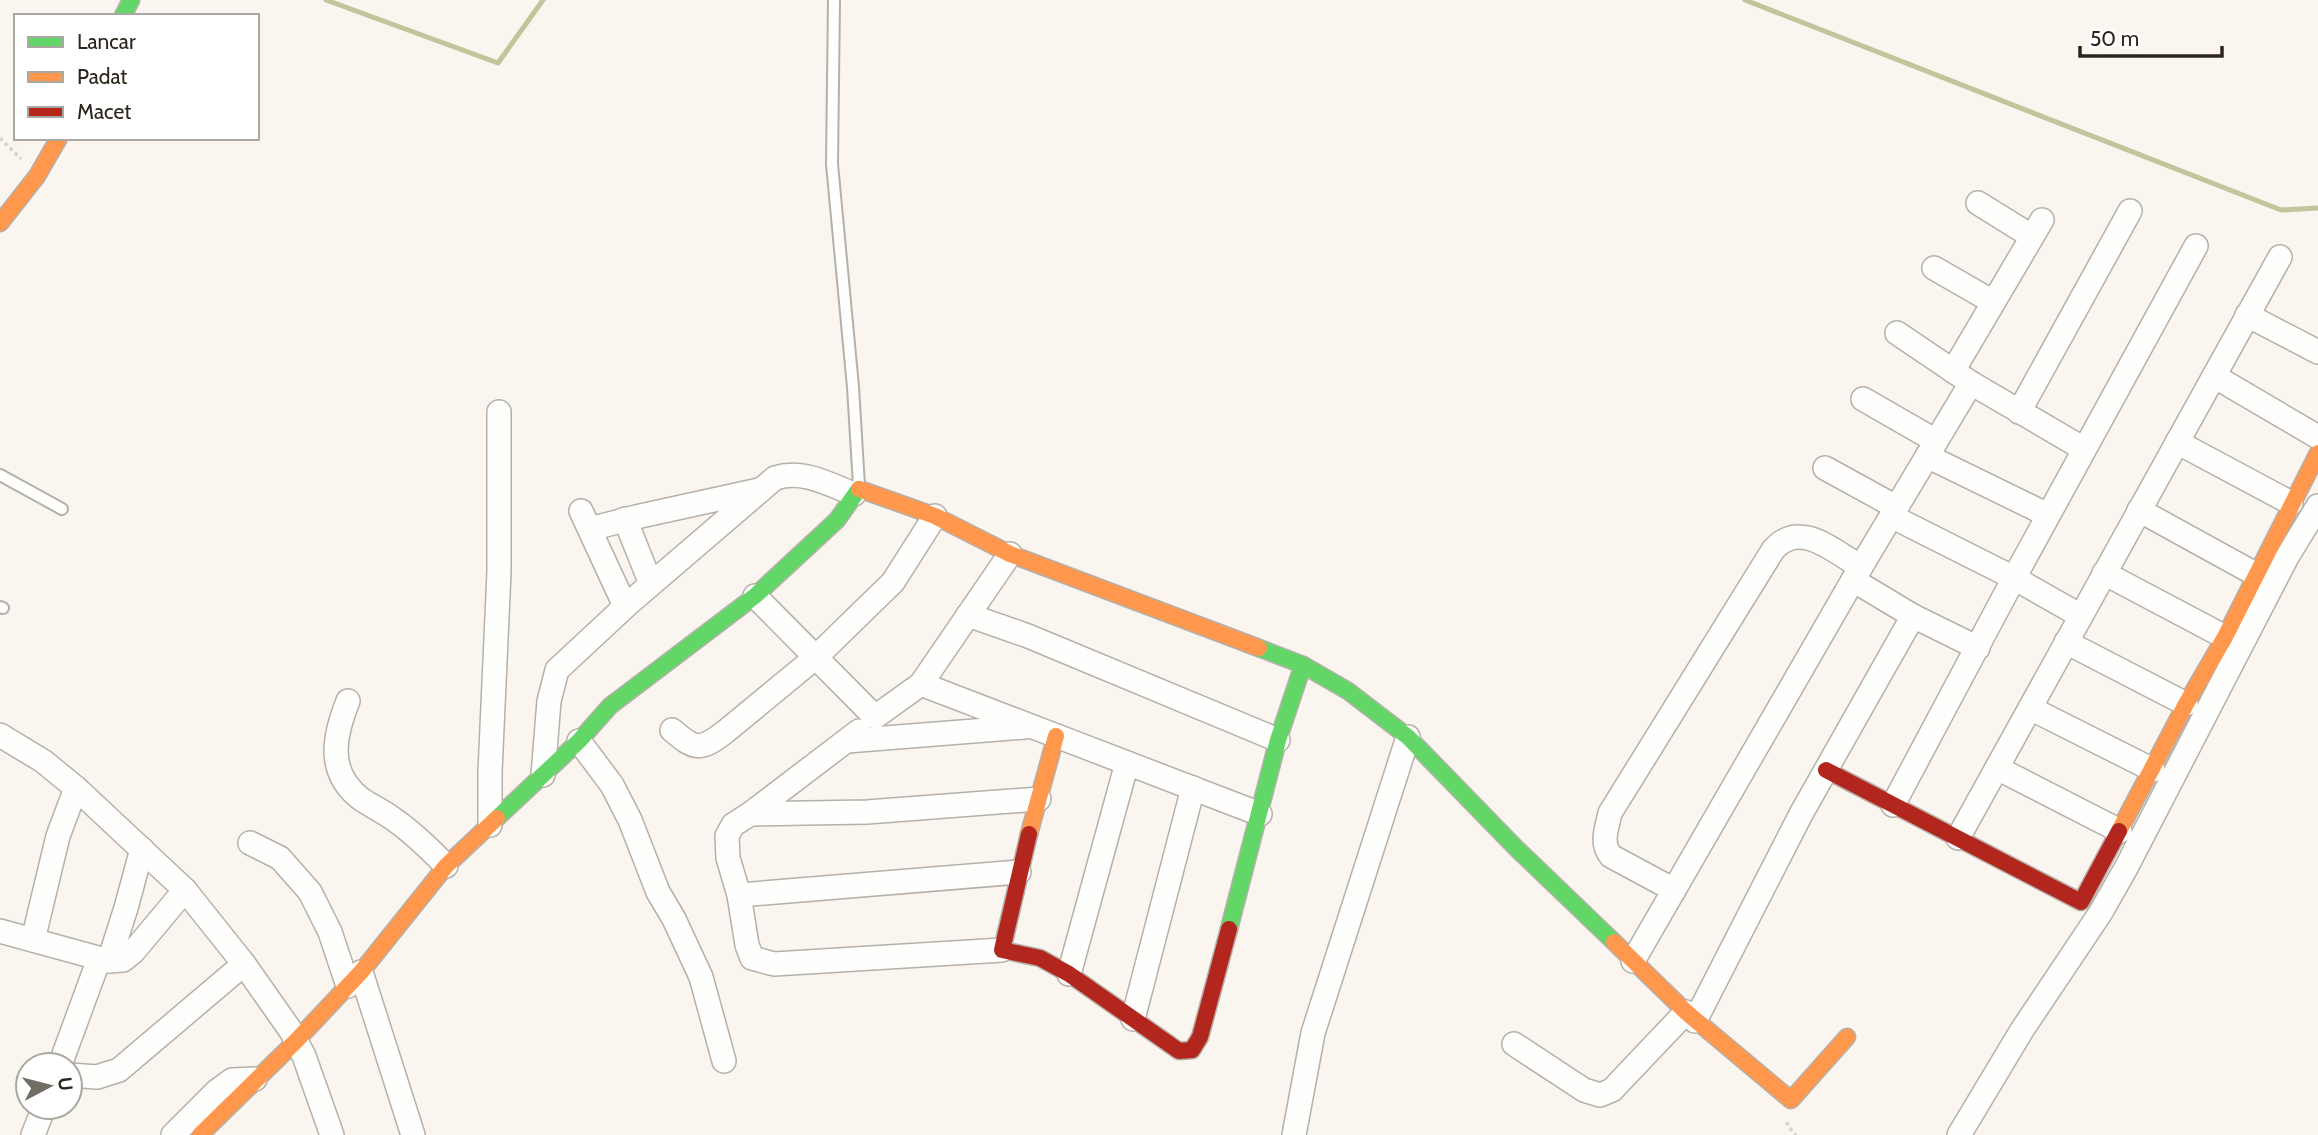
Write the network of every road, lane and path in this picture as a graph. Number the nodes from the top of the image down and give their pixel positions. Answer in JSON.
{"nodes":[{"id":1,"x":834,"y":0,"type":"edge"},
{"id":2,"x":57,"y":140,"type":"edge"},
{"id":3,"x":1978,"y":203,"type":"dead end"},
{"id":4,"x":2130,"y":211,"type":"dead end"},
{"id":5,"x":0,"y":223,"type":"edge"},
{"id":6,"x":2196,"y":246,"type":"dead end"},
{"id":7,"x":2280,"y":257,"type":"dead end"},
{"id":8,"x":1934,"y":268,"type":"dead end"},
{"id":9,"x":1993,"y":302,"type":"junction"},
{"id":10,"x":2247,"y":315,"type":"junction"},
{"id":11,"x":1897,"y":333,"type":"dead end"},
{"id":12,"x":2317,"y":348,"type":"edge"},
{"id":13,"x":2214,"y":376,"type":"junction"},
{"id":14,"x":1962,"y":377,"type":"junction"},
{"id":15,"x":1863,"y":399,"type":"dead end"},
{"id":16,"x":499,"y":412,"type":"dead end"},
{"id":17,"x":2019,"y":412,"type":"junction"},
{"id":18,"x":2318,"y":437,"type":"edge"},
{"id":19,"x":2177,"y":442,"type":"junction"},
{"id":20,"x":1932,"y":448,"type":"junction"},
{"id":21,"x":2084,"y":449,"type":"junction"},
{"id":22,"x":2318,"y":453,"type":"edge"},
{"id":23,"x":1825,"y":468,"type":"dead end"},
{"id":24,"x":0,"y":475,"type":"edge"},
{"id":25,"x":762,"y":489,"type":"junction"},
{"id":26,"x":857,"y":491,"type":"junction"},
{"id":27,"x":2291,"y":503,"type":"junction"},
{"id":28,"x":2318,"y":506,"type":"edge"},
{"id":29,"x":62,"y":509,"type":"dead end"},
{"id":30,"x":2139,"y":510,"type":"junction"},
{"id":31,"x":1894,"y":512,"type":"junction"},
{"id":32,"x":2048,"y":515,"type":"junction"},
{"id":33,"x":935,"y":516,"type":"junction"},
{"id":34,"x":625,"y":519,"type":"junction"},
{"id":35,"x":1010,"y":554,"type":"junction"},
{"id":36,"x":1857,"y":573,"type":"junction"},
{"id":37,"x":2104,"y":573,"type":"junction"},
{"id":38,"x":2257,"y":575,"type":"junction"},
{"id":39,"x":2014,"y":578,"type":"junction"},
{"id":40,"x":651,"y":584,"type":"junction"},
{"id":41,"x":755,"y":596,"type":"junction"},
{"id":42,"x":625,"y":606,"type":"junction"},
{"id":43,"x":968,"y":615,"type":"junction"},
{"id":44,"x":2081,"y":615,"type":"junction"},
{"id":45,"x":1913,"y":616,"type":"junction"},
{"id":46,"x":2225,"y":636,"type":"junction"},
{"id":47,"x":2066,"y":642,"type":"junction"},
{"id":48,"x":1978,"y":648,"type":"junction"},
{"id":49,"x":816,"y":657,"type":"junction"},
{"id":50,"x":1303,"y":666,"type":"junction"},
{"id":51,"x":921,"y":684,"type":"junction"},
{"id":52,"x":348,"y":701,"type":"dead end"},
{"id":53,"x":2186,"y":704,"type":"junction"},
{"id":54,"x":2030,"y":708,"type":"junction"},
{"id":55,"x":876,"y":717,"type":"junction"},
{"id":56,"x":1030,"y":726,"type":"junction"},
{"id":57,"x":672,"y":730,"type":"dead end"},
{"id":58,"x":1056,"y":736,"type":"junction"},
{"id":59,"x":1408,"y":737,"type":"junction"},
{"id":60,"x":1278,"y":740,"type":"junction"},
{"id":61,"x":579,"y":741,"type":"junction"},
{"id":62,"x":847,"y":741,"type":"junction"},
{"id":63,"x":3,"y":744,"type":"edge"},
{"id":64,"x":1127,"y":763,"type":"junction"},
{"id":65,"x":1997,"y":768,"type":"junction"},
{"id":66,"x":1826,"y":770,"type":"junction"},
{"id":67,"x":2152,"y":770,"type":"junction"},
{"id":68,"x":542,"y":775,"type":"junction"},
{"id":69,"x":76,"y":788,"type":"junction"},
{"id":70,"x":1194,"y":788,"type":"junction"},
{"id":71,"x":1039,"y":799,"type":"junction"},
{"id":72,"x":1893,"y":805,"type":"junction"},
{"id":73,"x":750,"y":814,"type":"junction"},
{"id":74,"x":1261,"y":814,"type":"junction"},
{"id":75,"x":490,"y":825,"type":"junction"},
{"id":76,"x":2120,"y":831,"type":"junction"},
{"id":77,"x":1958,"y":838,"type":"junction"},
{"id":78,"x":250,"y":843,"type":"dead end"},
{"id":79,"x":142,"y":849,"type":"junction"},
{"id":80,"x":446,"y":866,"type":"junction"},
{"id":81,"x":1019,"y":872,"type":"junction"},
{"id":82,"x":186,"y":890,"type":"junction"},
{"id":83,"x":1674,"y":890,"type":"junction"},
{"id":84,"x":739,"y":895,"type":"junction"},
{"id":85,"x":0,"y":931,"type":"edge"},
{"id":86,"x":33,"y":940,"type":"junction"},
{"id":87,"x":1002,"y":950,"type":"junction"},
{"id":88,"x":104,"y":960,"type":"junction"},
{"id":89,"x":1633,"y":961,"type":"junction"},
{"id":90,"x":244,"y":964,"type":"junction"},
{"id":91,"x":1069,"y":974,"type":"junction"},
{"id":92,"x":354,"y":979,"type":"junction"},
{"id":93,"x":1691,"y":1017,"type":"junction"},
{"id":94,"x":1133,"y":1019,"type":"junction"},
{"id":95,"x":1847,"y":1037,"type":"dead end"},
{"id":96,"x":296,"y":1041,"type":"junction"},
{"id":97,"x":1514,"y":1044,"type":"dead end"},
{"id":98,"x":66,"y":1051,"type":"edge"},
{"id":99,"x":724,"y":1061,"type":"dead end"},
{"id":100,"x":84,"y":1076,"type":"edge"},
{"id":101,"x":255,"y":1079,"type":"junction"},
{"id":102,"x":173,"y":1135,"type":"edge"},
{"id":103,"x":200,"y":1135,"type":"edge"},
{"id":104,"x":332,"y":1135,"type":"edge"},
{"id":105,"x":413,"y":1135,"type":"edge"},
{"id":106,"x":1294,"y":1135,"type":"edge"},
{"id":107,"x":1959,"y":1135,"type":"edge"}],
"edges":[{"from":1,"to":26,"type":"lane"},
{"from":2,"to":5,"type":"street"},
{"from":3,"to":9,"type":"street"},
{"from":4,"to":17,"type":"street"},
{"from":6,"to":21,"type":"street"},
{"from":7,"to":10,"type":"street"},
{"from":8,"to":9,"type":"street"},
{"from":9,"to":14,"type":"street"},
{"from":10,"to":12,"type":"street"},
{"from":10,"to":13,"type":"street"},
{"from":11,"to":14,"type":"street"},
{"from":13,"to":18,"type":"street"},
{"from":13,"to":19,"type":"street"},
{"from":14,"to":17,"type":"street"},
{"from":14,"to":20,"type":"street"},
{"from":15,"to":20,"type":"street"},
{"from":16,"to":75,"type":"street"},
{"from":17,"to":21,"type":"street"},
{"from":19,"to":27,"type":"street"},
{"from":19,"to":30,"type":"street"},
{"from":20,"to":31,"type":"street"},
{"from":20,"to":32,"type":"street"},
{"from":21,"to":32,"type":"street"},
{"from":22,"to":27,"type":"street"},
{"from":23,"to":31,"type":"street"},
{"from":24,"to":29,"type":"lane"},
{"from":25,"to":26,"type":"street"},
{"from":25,"to":34,"type":"street"},
{"from":25,"to":40,"type":"street"},
{"from":26,"to":33,"type":"street"},
{"from":26,"to":41,"type":"street"},
{"from":27,"to":38,"type":"street"},
{"from":28,"to":107,"type":"street"},
{"from":30,"to":37,"type":"street"},
{"from":30,"to":38,"type":"street"},
{"from":31,"to":36,"type":"street"},
{"from":31,"to":39,"type":"street"},
{"from":32,"to":39,"type":"street"},
{"from":33,"to":35,"type":"street"},
{"from":33,"to":49,"type":"street"},
{"from":34,"to":40,"type":"street"},
{"from":34,"to":42,"type":"street"},
{"from":35,"to":43,"type":"street"},
{"from":35,"to":50,"type":"street"},
{"from":36,"to":45,"type":"street"},
{"from":36,"to":83,"type":"street"},
{"from":36,"to":83,"type":"street"},
{"from":37,"to":44,"type":"street"},
{"from":37,"to":46,"type":"street"},
{"from":38,"to":46,"type":"street"},
{"from":39,"to":44,"type":"street"},
{"from":39,"to":48,"type":"street"},
{"from":40,"to":42,"type":"street"},
{"from":41,"to":49,"type":"street"},
{"from":41,"to":61,"type":"street"},
{"from":42,"to":68,"type":"street"},
{"from":43,"to":51,"type":"street"},
{"from":43,"to":60,"type":"street"},
{"from":44,"to":47,"type":"street"},
{"from":45,"to":48,"type":"street"},
{"from":45,"to":66,"type":"street"},
{"from":46,"to":53,"type":"street"},
{"from":47,"to":53,"type":"street"},
{"from":47,"to":54,"type":"street"},
{"from":48,"to":72,"type":"street"},
{"from":49,"to":55,"type":"street"},
{"from":49,"to":57,"type":"street"},
{"from":50,"to":59,"type":"street"},
{"from":50,"to":60,"type":"street"},
{"from":51,"to":55,"type":"street"},
{"from":51,"to":56,"type":"street"},
{"from":52,"to":80,"type":"street"},
{"from":53,"to":67,"type":"street"},
{"from":54,"to":65,"type":"street"},
{"from":54,"to":67,"type":"street"},
{"from":55,"to":62,"type":"street"},
{"from":56,"to":58,"type":"street"},
{"from":56,"to":62,"type":"street"},
{"from":58,"to":64,"type":"street"},
{"from":58,"to":71,"type":"street"},
{"from":59,"to":89,"type":"street"},
{"from":59,"to":106,"type":"street"},
{"from":60,"to":74,"type":"street"},
{"from":61,"to":68,"type":"street"},
{"from":61,"to":99,"type":"street"},
{"from":62,"to":73,"type":"street"},
{"from":63,"to":69,"type":"street"},
{"from":64,"to":70,"type":"street"},
{"from":64,"to":91,"type":"street"},
{"from":65,"to":76,"type":"street"},
{"from":65,"to":77,"type":"street"},
{"from":66,"to":72,"type":"street"},
{"from":66,"to":93,"type":"street"},
{"from":67,"to":76,"type":"street"},
{"from":68,"to":75,"type":"street"},
{"from":69,"to":79,"type":"street"},
{"from":69,"to":86,"type":"street"},
{"from":70,"to":74,"type":"street"},
{"from":70,"to":94,"type":"street"},
{"from":71,"to":73,"type":"street"},
{"from":71,"to":81,"type":"street"},
{"from":72,"to":77,"type":"street"},
{"from":73,"to":84,"type":"street"},
{"from":74,"to":94,"type":"street"},
{"from":75,"to":80,"type":"street"},
{"from":76,"to":77,"type":"street"},
{"from":78,"to":92,"type":"street"},
{"from":79,"to":82,"type":"street"},
{"from":79,"to":88,"type":"street"},
{"from":80,"to":92,"type":"street"},
{"from":81,"to":84,"type":"street"},
{"from":81,"to":87,"type":"street"},
{"from":82,"to":88,"type":"street"},
{"from":82,"to":90,"type":"street"},
{"from":83,"to":89,"type":"street"},
{"from":84,"to":87,"type":"street"},
{"from":85,"to":86,"type":"street"},
{"from":86,"to":88,"type":"street"},
{"from":87,"to":91,"type":"street"},
{"from":88,"to":98,"type":"street"},
{"from":89,"to":93,"type":"street"},
{"from":90,"to":96,"type":"street"},
{"from":90,"to":100,"type":"street"},
{"from":91,"to":94,"type":"street"},
{"from":92,"to":96,"type":"street"},
{"from":92,"to":105,"type":"street"},
{"from":93,"to":95,"type":"street"},
{"from":93,"to":97,"type":"street"},
{"from":96,"to":101,"type":"street"},
{"from":96,"to":104,"type":"street"},
{"from":101,"to":102,"type":"street"},
{"from":101,"to":103,"type":"street"}]}
